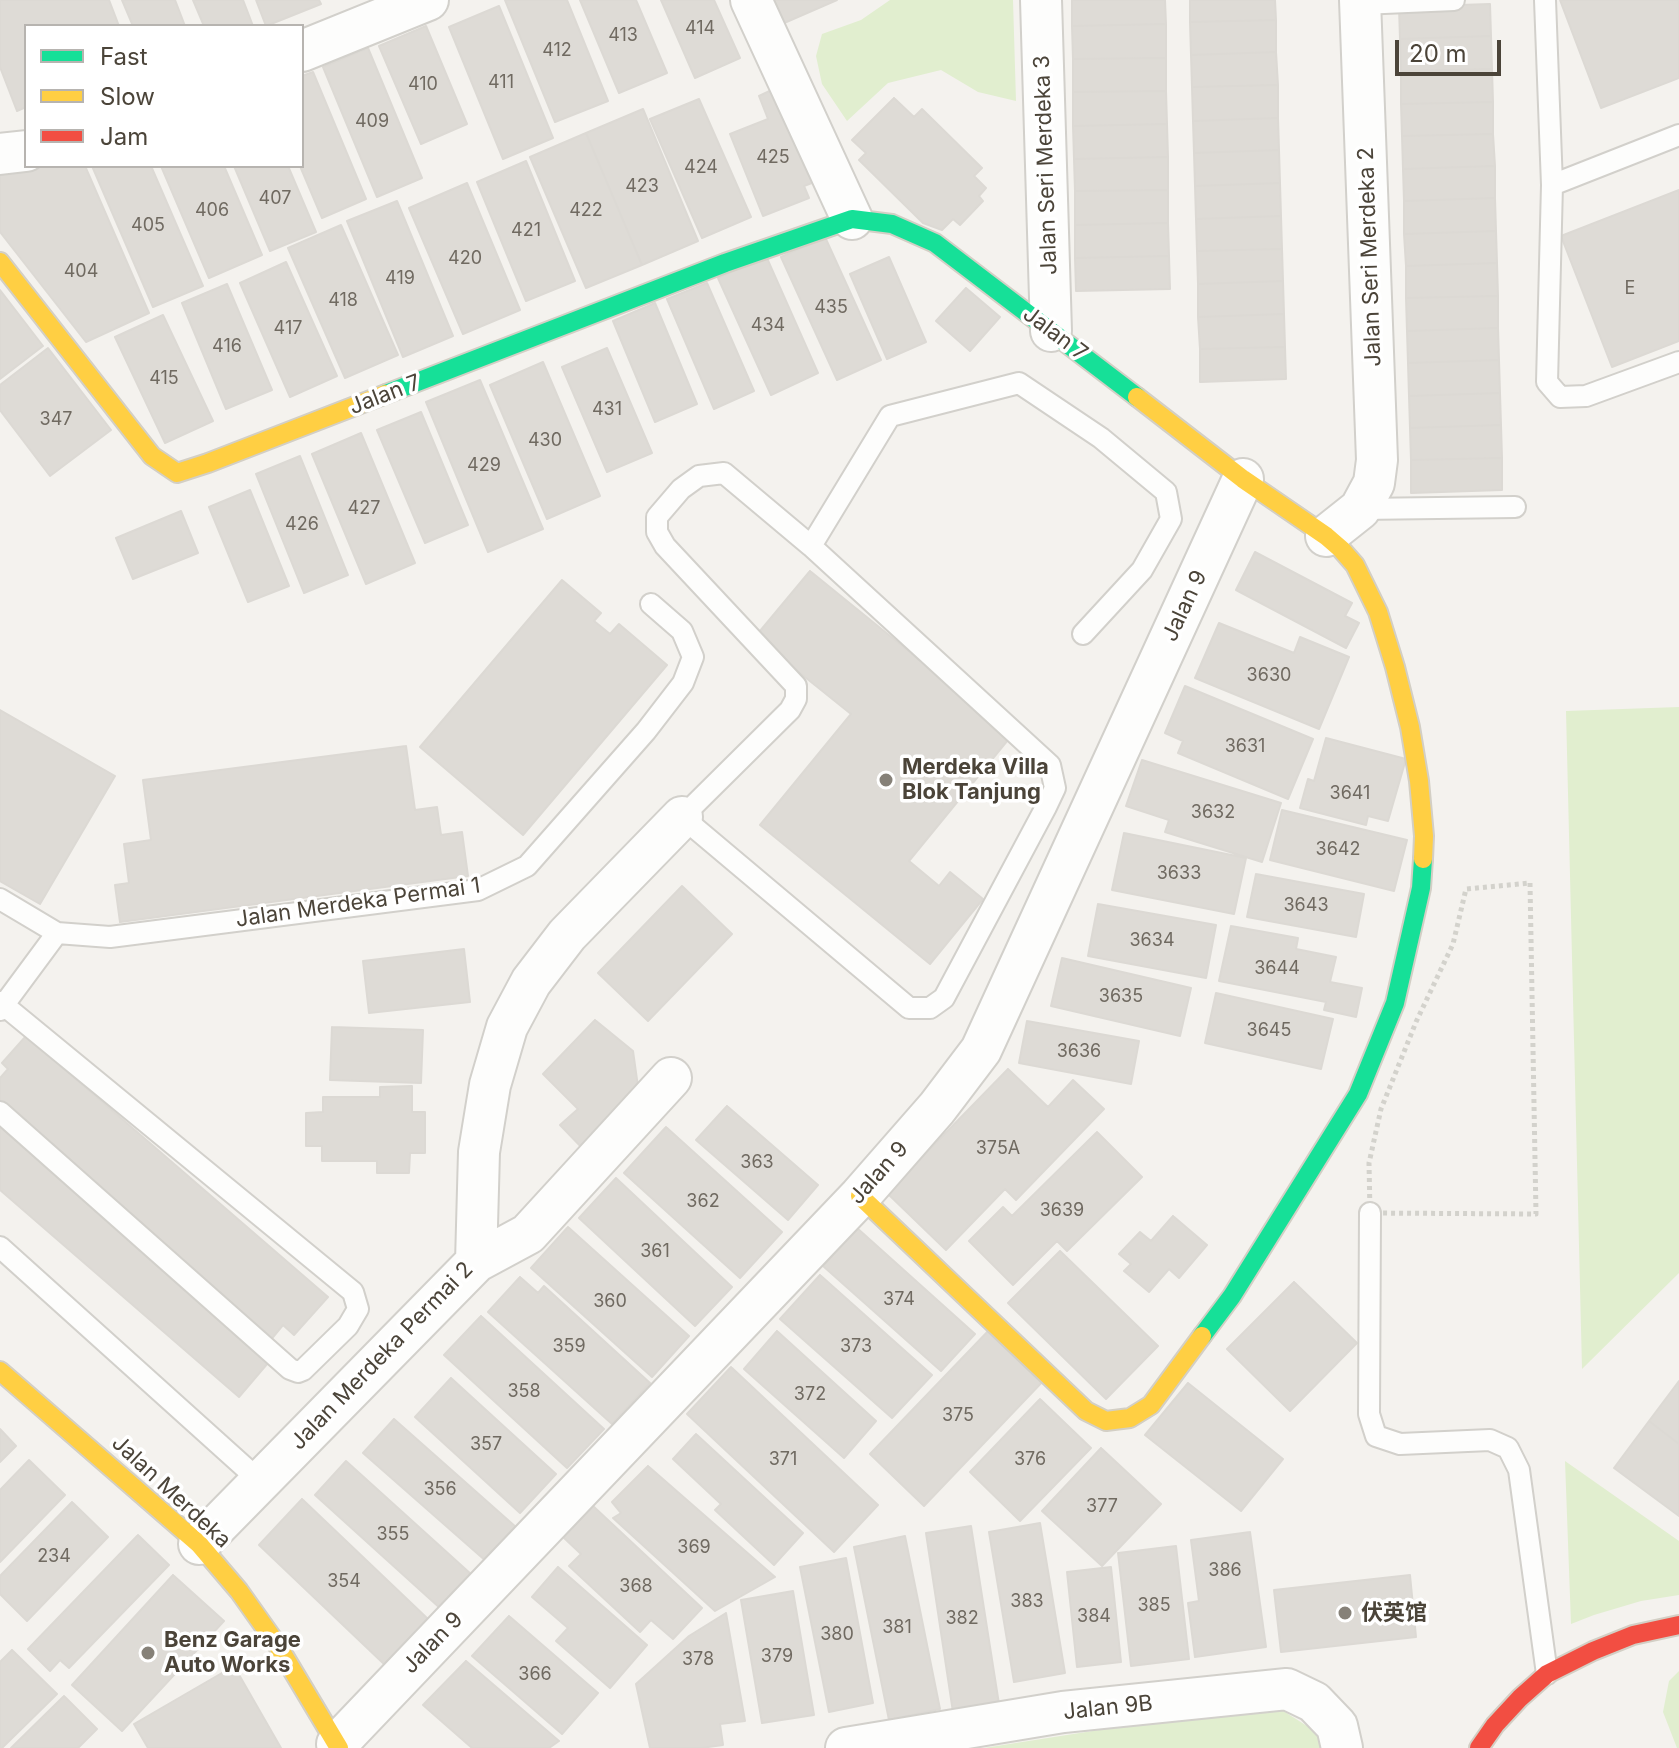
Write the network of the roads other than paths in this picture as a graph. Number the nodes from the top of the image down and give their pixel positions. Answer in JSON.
{"nodes":[{"id":1,"x":428,"y":0,"type":"edge"},
{"id":2,"x":751,"y":0,"type":"edge"},
{"id":3,"x":1041,"y":0,"type":"edge"},
{"id":4,"x":1454,"y":0,"type":"edge"},
{"id":5,"x":1545,"y":0,"type":"edge"},
{"id":6,"x":1360,"y":2,"type":"edge"},
{"id":7,"x":304,"y":50,"type":"edge"},
{"id":8,"x":1679,"y":135,"type":"edge"},
{"id":9,"x":24,"y":151,"type":"edge"},
{"id":10,"x":0,"y":154,"type":"edge"},
{"id":11,"x":1552,"y":185,"type":"junction"},
{"id":12,"x":852,"y":219,"type":"junction"},
{"id":13,"x":0,"y":262,"type":"edge"},
{"id":14,"x":1051,"y":331,"type":"junction"},
{"id":15,"x":1679,"y":362,"type":"edge"},
{"id":16,"x":1243,"y":479,"type":"junction"},
{"id":17,"x":1515,"y":507,"type":"dead end"},
{"id":18,"x":1360,"y":509,"type":"junction"},
{"id":19,"x":1326,"y":536,"type":"junction"},
{"id":20,"x":811,"y":546,"type":"junction"},
{"id":21,"x":651,"y":604,"type":"dead end"},
{"id":22,"x":1083,"y":634,"type":"dead end"},
{"id":23,"x":682,"y":817,"type":"junction"},
{"id":24,"x":0,"y":899,"type":"edge"},
{"id":25,"x":57,"y":933,"type":"junction"},
{"id":26,"x":2,"y":1005,"type":"edge"},
{"id":27,"x":671,"y":1078,"type":"dead end"},
{"id":28,"x":0,"y":1112,"type":"edge"},
{"id":29,"x":860,"y":1196,"type":"junction"},
{"id":30,"x":1370,"y":1213,"type":"road end"},
{"id":31,"x":0,"y":1247,"type":"edge"},
{"id":32,"x":476,"y":1262,"type":"junction"},
{"id":33,"x":0,"y":1371,"type":"edge"},
{"id":34,"x":261,"y":1482,"type":"junction"},
{"id":35,"x":199,"y":1544,"type":"junction"},
{"id":36,"x":1679,"y":1625,"type":"edge"},
{"id":37,"x":1547,"y":1674,"type":"junction"},
{"id":38,"x":338,"y":1746,"type":"edge"},
{"id":39,"x":846,"y":1748,"type":"edge"},
{"id":40,"x":1342,"y":1748,"type":"edge"},
{"id":41,"x":1479,"y":1748,"type":"edge"}],
"edges":[{"from":1,"to":7,"type":"street"},
{"from":2,"to":12,"type":"street"},
{"from":3,"to":14,"type":"street","name":"Jalan Seri Merdeka 3"},
{"from":4,"to":6,"type":"lane"},
{"from":5,"to":11,"type":"lane"},
{"from":6,"to":18,"type":"street","name":"Jalan Seri Merdeka 2"},
{"from":8,"to":11,"type":"lane"},
{"from":9,"to":10,"type":"street"},
{"from":11,"to":15,"type":"lane"},
{"from":12,"to":13,"type":"street","name":"Jalan 7"},
{"from":12,"to":14,"type":"street","name":"Jalan 7"},
{"from":14,"to":16,"type":"street","name":"Jalan 7"},
{"from":16,"to":19,"type":"street","name":"Jalan 7"},
{"from":16,"to":29,"type":"street","name":"Jalan 9"},
{"from":17,"to":18,"type":"lane"},
{"from":18,"to":19,"type":"street","name":"Jalan Seri Merdeka 2"},
{"from":19,"to":29,"type":"street","name":"Jalan 7"},
{"from":20,"to":22,"type":"lane"},
{"from":20,"to":23,"type":"lane"},
{"from":20,"to":23,"type":"lane"},
{"from":21,"to":25,"type":"lane","name":"Jalan Merdeka Permai 1"},
{"from":23,"to":32,"type":"street","name":"Jalan Merdeka Permai 2"},
{"from":24,"to":25,"type":"lane","name":"Jalan Merdeka Permai 1"},
{"from":25,"to":26,"type":"lane"},
{"from":26,"to":28,"type":"lane"},
{"from":27,"to":32,"type":"street"},
{"from":29,"to":38,"type":"street","name":"Jalan 9"},
{"from":30,"to":37,"type":"lane"},
{"from":31,"to":34,"type":"lane"},
{"from":32,"to":34,"type":"street","name":"Jalan Merdeka Permai 2"},
{"from":33,"to":35,"type":"street","name":"Jalan Merdeka"},
{"from":34,"to":35,"type":"street","name":"Jalan Merdeka Permai 2"},
{"from":35,"to":38,"type":"street","name":"Jalan Merdeka"},
{"from":36,"to":37,"type":"street"},
{"from":37,"to":41,"type":"street"},
{"from":39,"to":40,"type":"street","name":"Jalan 9B"}]}
